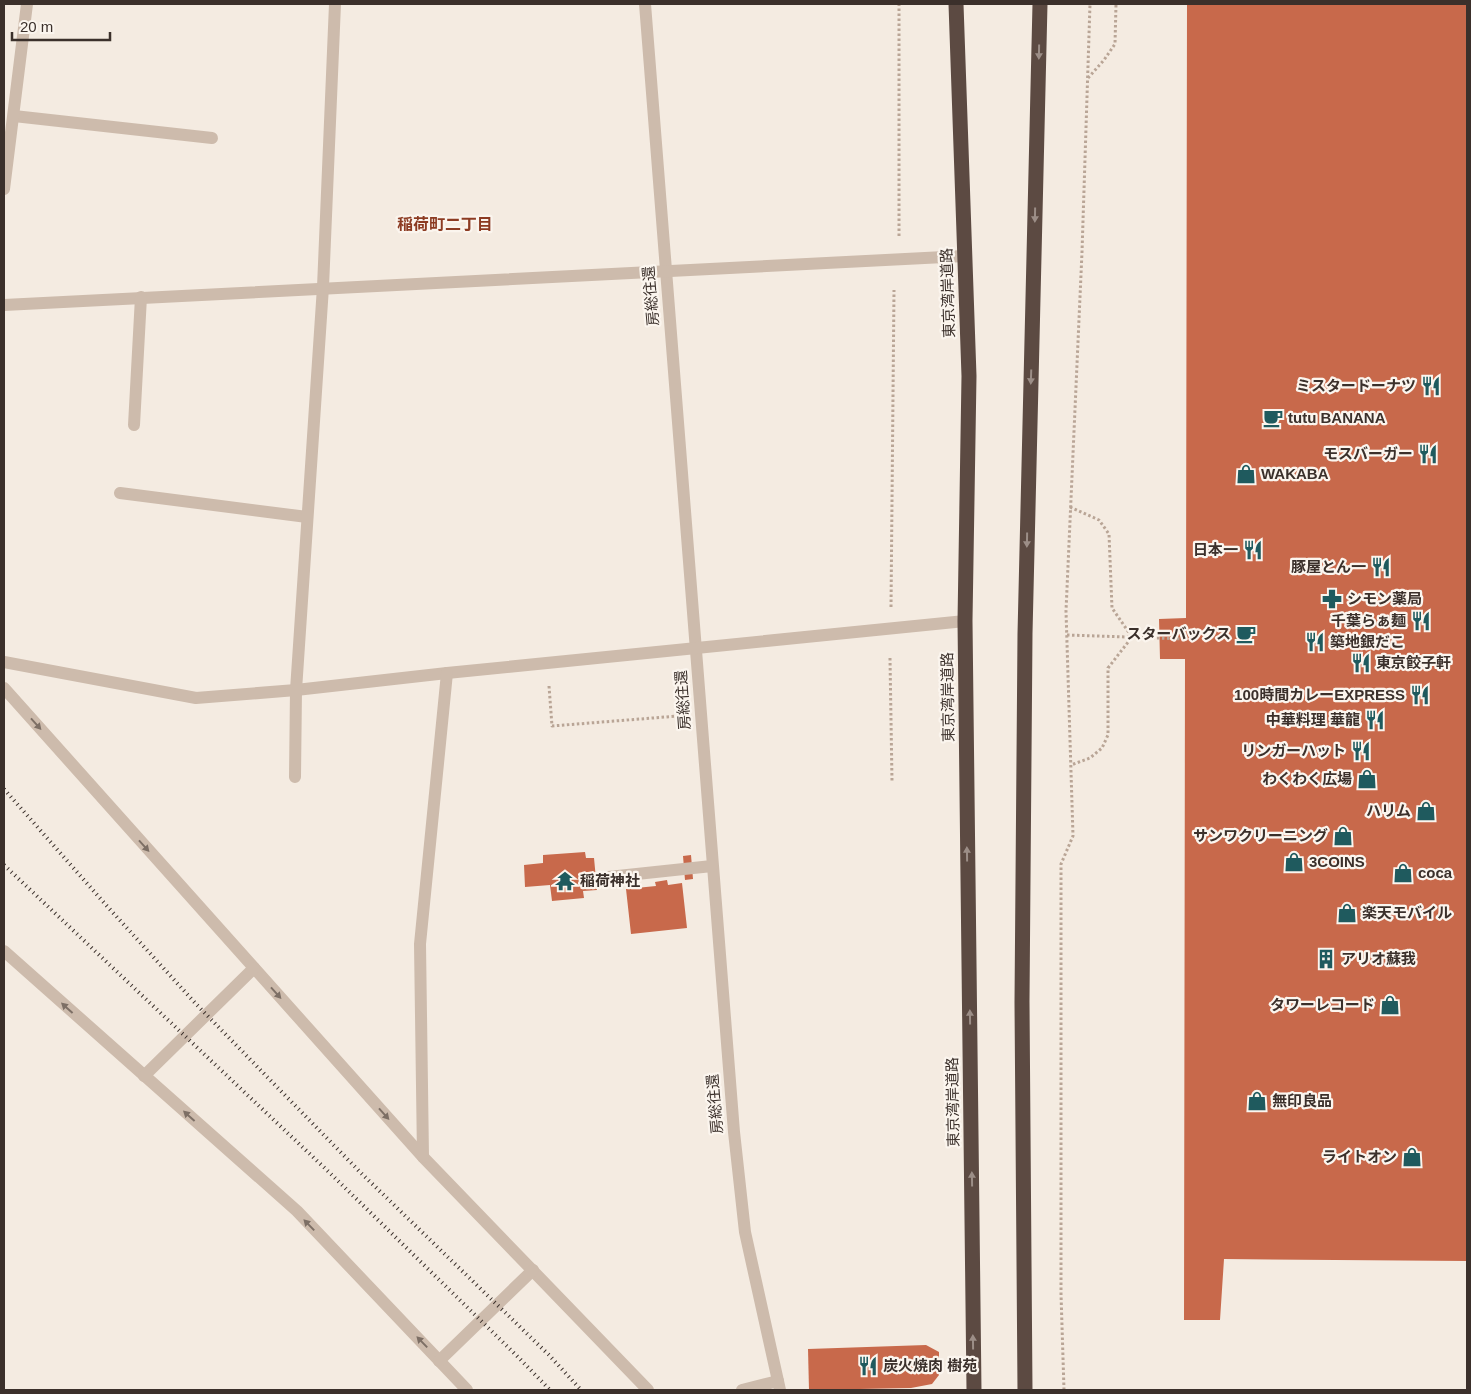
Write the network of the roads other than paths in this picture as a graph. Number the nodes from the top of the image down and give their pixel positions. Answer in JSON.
{"nodes":[{"id":1,"x":27,"y":4,"type":"edge"},
{"id":2,"x":335,"y":4,"type":"edge"},
{"id":3,"x":645,"y":4,"type":"edge"},
{"id":4,"x":956,"y":4,"type":"edge"},
{"id":5,"x":1040,"y":4,"type":"edge"},
{"id":6,"x":14,"y":116,"type":"junction"},
{"id":7,"x":212,"y":138,"type":"dead end"},
{"id":8,"x":4,"y":189,"type":"edge"},
{"id":9,"x":964,"y":256,"type":"junction"},
{"id":10,"x":665,"y":272,"type":"junction"},
{"id":11,"x":323,"y":288,"type":"junction"},
{"id":12,"x":141,"y":297,"type":"junction"},
{"id":13,"x":4,"y":304,"type":"edge"},
{"id":14,"x":134,"y":425,"type":"dead end"},
{"id":15,"x":120,"y":492,"type":"dead end"},
{"id":16,"x":307,"y":517,"type":"junction"},
{"id":17,"x":965,"y":621,"type":"junction"},
{"id":18,"x":696,"y":649,"type":"junction"},
{"id":19,"x":4,"y":662,"type":"edge"},
{"id":20,"x":447,"y":673,"type":"junction"},
{"id":21,"x":4,"y":688,"type":"edge"},
{"id":22,"x":296,"y":690,"type":"junction"},
{"id":23,"x":295,"y":777,"type":"dead end"},
{"id":24,"x":712,"y":866,"type":"junction"},
{"id":25,"x":599,"y":878,"type":"dead end"},
{"id":26,"x":4,"y":951,"type":"edge"},
{"id":27,"x":254,"y":968,"type":"junction"},
{"id":28,"x":144,"y":1076,"type":"junction"},
{"id":29,"x":423,"y":1157,"type":"junction"},
{"id":30,"x":532,"y":1270,"type":"junction"},
{"id":31,"x":439,"y":1361,"type":"junction"},
{"id":32,"x":779,"y":1386,"type":"edge"},
{"id":33,"x":460,"y":1388,"type":"edge"},
{"id":34,"x":648,"y":1390,"type":"edge"},
{"id":35,"x":742,"y":1390,"type":"edge"},
{"id":36,"x":974,"y":1390,"type":"edge"},
{"id":37,"x":1025,"y":1390,"type":"edge"}],
"edges":[{"from":1,"to":6,"type":"street"},
{"from":2,"to":11,"type":"street"},
{"from":3,"to":10,"type":"street","name":"房総往還"},
{"from":4,"to":9,"type":"highway","name":"東京湾岸道路"},
{"from":5,"to":37,"type":"highway","one_way":true},
{"from":6,"to":7,"type":"street"},
{"from":6,"to":8,"type":"street"},
{"from":9,"to":10,"type":"street"},
{"from":9,"to":17,"type":"highway","name":"東京湾岸道路"},
{"from":10,"to":11,"type":"street"},
{"from":10,"to":18,"type":"street","name":"房総往還"},
{"from":11,"to":12,"type":"street"},
{"from":11,"to":16,"type":"street"},
{"from":12,"to":13,"type":"street"},
{"from":12,"to":14,"type":"street"},
{"from":15,"to":16,"type":"street"},
{"from":16,"to":22,"type":"street"},
{"from":17,"to":18,"type":"street"},
{"from":36,"to":17,"type":"highway","name":"東京湾岸道路","one_way":true},
{"from":18,"to":20,"type":"street"},
{"from":18,"to":24,"type":"street","name":"房総往還"},
{"from":19,"to":22,"type":"street"},
{"from":20,"to":22,"type":"street"},
{"from":20,"to":29,"type":"street"},
{"from":21,"to":27,"type":"street","one_way":true},
{"from":22,"to":23,"type":"street"},
{"from":24,"to":25,"type":"street"},
{"from":24,"to":32,"type":"street","name":"房総往還"},
{"from":28,"to":26,"type":"street","one_way":true},
{"from":27,"to":28,"type":"street"},
{"from":27,"to":29,"type":"street","one_way":true},
{"from":31,"to":28,"type":"street","one_way":true},
{"from":29,"to":30,"type":"street"},
{"from":30,"to":31,"type":"street"},
{"from":30,"to":34,"type":"street"},
{"from":31,"to":33,"type":"street"},
{"from":32,"to":35,"type":"street"}]}
